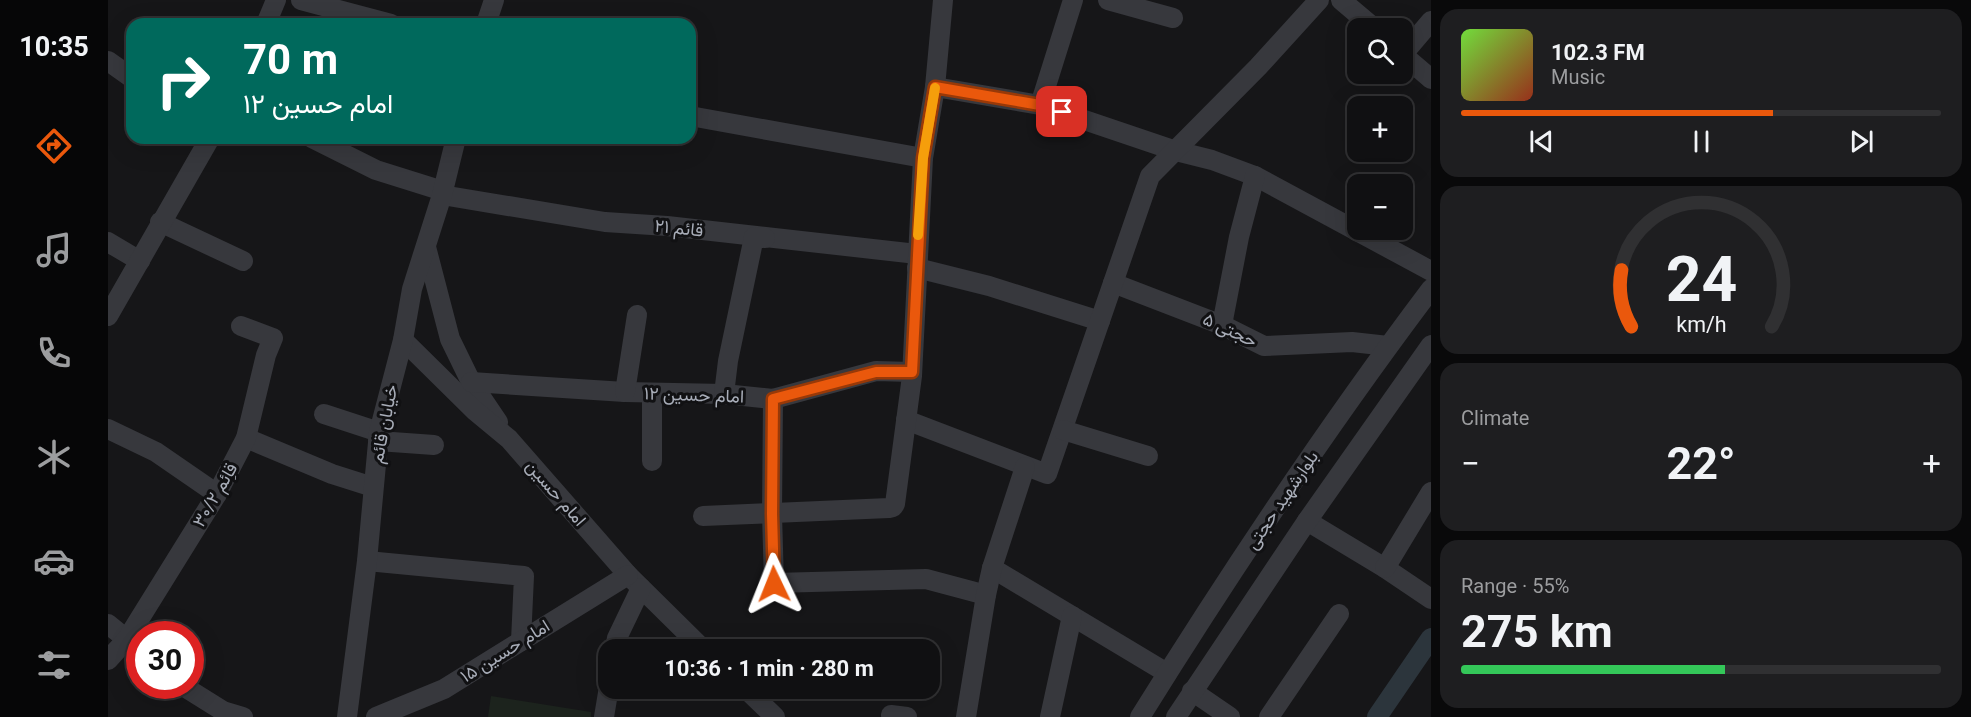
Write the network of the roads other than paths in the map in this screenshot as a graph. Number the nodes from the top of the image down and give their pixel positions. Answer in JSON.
{"nodes":[{"id":1,"x":276,"y":0,"type":"edge"},
{"id":2,"x":301,"y":0,"type":"edge"},
{"id":3,"x":494,"y":0,"type":"edge"},
{"id":4,"x":943,"y":0,"type":"edge"},
{"id":5,"x":1073,"y":0,"type":"edge"},
{"id":6,"x":1108,"y":0,"type":"edge"},
{"id":7,"x":1319,"y":0,"type":"edge"},
{"id":8,"x":1341,"y":0,"type":"edge"},
{"id":9,"x":268,"y":18,"type":"edge"},
{"id":10,"x":368,"y":18,"type":"edge"},
{"id":11,"x":488,"y":18,"type":"edge"},
{"id":12,"x":1173,"y":18,"type":"dead end"},
{"id":13,"x":1362,"y":18,"type":"edge"},
{"id":14,"x":1431,"y":21,"type":"edge"},
{"id":15,"x":1413,"y":42,"type":"edge"},
{"id":16,"x":108,"y":61,"type":"edge"},
{"id":17,"x":1413,"y":63,"type":"edge"},
{"id":18,"x":126,"y":74,"type":"edge"},
{"id":19,"x":1431,"y":78,"type":"edge"},
{"id":20,"x":935,"y":87,"type":"junction"},
{"id":21,"x":1040,"y":105,"type":"junction"},
{"id":22,"x":699,"y":118,"type":"edge"},
{"id":23,"x":206,"y":144,"type":"edge"},
{"id":24,"x":324,"y":144,"type":"edge"},
{"id":25,"x":455,"y":144,"type":"edge"},
{"id":26,"x":1176,"y":151,"type":"junction"},
{"id":27,"x":923,"y":158,"type":"junction"},
{"id":28,"x":1255,"y":176,"type":"junction"},
{"id":29,"x":443,"y":193,"type":"junction"},
{"id":30,"x":160,"y":222,"type":"junction"},
{"id":31,"x":754,"y":237,"type":"junction"},
{"id":32,"x":108,"y":242,"type":"edge"},
{"id":33,"x":426,"y":247,"type":"junction"},
{"id":34,"x":140,"y":261,"type":"junction"},
{"id":35,"x":243,"y":261,"type":"dead end"},
{"id":36,"x":917,"y":261,"type":"junction"},
{"id":37,"x":1431,"y":271,"type":"edge"},
{"id":38,"x":1113,"y":283,"type":"junction"},
{"id":39,"x":1431,"y":289,"type":"edge"},
{"id":40,"x":637,"y":315,"type":"dead end"},
{"id":41,"x":108,"y":316,"type":"edge"},
{"id":42,"x":1100,"y":321,"type":"junction"},
{"id":43,"x":1222,"y":325,"type":"junction"},
{"id":44,"x":241,"y":326,"type":"dead end"},
{"id":45,"x":403,"y":340,"type":"junction"},
{"id":46,"x":1431,"y":345,"type":"edge"},
{"id":47,"x":1388,"y":346,"type":"junction"},
{"id":48,"x":912,"y":372,"type":"junction"},
{"id":49,"x":471,"y":382,"type":"junction"},
{"id":50,"x":625,"y":392,"type":"junction"},
{"id":51,"x":652,"y":393,"type":"junction"},
{"id":52,"x":724,"y":394,"type":"junction"},
{"id":53,"x":773,"y":399,"type":"junction"},
{"id":54,"x":324,"y":414,"type":"dead end"},
{"id":55,"x":906,"y":420,"type":"junction"},
{"id":56,"x":108,"y":429,"type":"edge"},
{"id":57,"x":1063,"y":430,"type":"junction"},
{"id":58,"x":378,"y":437,"type":"junction"},
{"id":59,"x":246,"y":438,"type":"junction"},
{"id":60,"x":509,"y":439,"type":"junction"},
{"id":61,"x":434,"y":445,"type":"dead end"},
{"id":62,"x":1148,"y":456,"type":"dead end"},
{"id":63,"x":652,"y":461,"type":"dead end"},
{"id":64,"x":1025,"y":467,"type":"junction"},
{"id":65,"x":372,"y":487,"type":"junction"},
{"id":66,"x":1431,"y":492,"type":"edge"},
{"id":67,"x":217,"y":494,"type":"junction"},
{"id":68,"x":772,"y":514,"type":"junction"},
{"id":69,"x":703,"y":516,"type":"dead end"},
{"id":70,"x":1307,"y":521,"type":"junction"},
{"id":71,"x":367,"y":561,"type":"junction"},
{"id":72,"x":992,"y":568,"type":"junction"},
{"id":73,"x":1385,"y":568,"type":"junction"},
{"id":74,"x":634,"y":581,"type":"junction"},
{"id":75,"x":986,"y":595,"type":"junction"},
{"id":76,"x":1431,"y":599,"type":"edge"},
{"id":77,"x":1339,"y":614,"type":"dead end"},
{"id":78,"x":1072,"y":616,"type":"junction"},
{"id":79,"x":146,"y":621,"type":"edge"},
{"id":80,"x":108,"y":624,"type":"edge"},
{"id":81,"x":126,"y":638,"type":"edge"},
{"id":82,"x":617,"y":639,"type":"edge"},
{"id":83,"x":693,"y":639,"type":"edge"},
{"id":84,"x":521,"y":641,"type":"junction"},
{"id":85,"x":126,"y":648,"type":"edge"},
{"id":86,"x":108,"y":660,"type":"edge"},
{"id":87,"x":1167,"y":673,"type":"junction"},
{"id":88,"x":1192,"y":691,"type":"junction"},
{"id":89,"x":201,"y":699,"type":"edge"},
{"id":90,"x":607,"y":699,"type":"edge"},
{"id":91,"x":756,"y":699,"type":"edge"},
{"id":92,"x":221,"y":714,"type":"edge"},
{"id":93,"x":243,"y":717,"type":"edge"},
{"id":94,"x":347,"y":717,"type":"edge"},
{"id":95,"x":376,"y":717,"type":"edge"},
{"id":96,"x":604,"y":717,"type":"edge"},
{"id":97,"x":774,"y":717,"type":"edge"},
{"id":98,"x":966,"y":717,"type":"edge"},
{"id":99,"x":1050,"y":717,"type":"edge"},
{"id":100,"x":1140,"y":717,"type":"edge"},
{"id":101,"x":1176,"y":717,"type":"edge"},
{"id":102,"x":1230,"y":717,"type":"edge"},
{"id":103,"x":1269,"y":717,"type":"edge"}],
"edges":[{"from":1,"to":9,"type":"street"},
{"from":2,"to":10,"type":"street"},
{"from":3,"to":11,"type":"street"},
{"from":4,"to":20,"type":"street"},
{"from":5,"to":21,"type":"street"},
{"from":6,"to":12,"type":"street"},
{"from":7,"to":26,"type":"street"},
{"from":8,"to":13,"type":"street"},
{"from":14,"to":15,"type":"street"},
{"from":16,"to":18,"type":"street"},
{"from":17,"to":19,"type":"street"},
{"from":20,"to":21,"type":"street"},
{"from":20,"to":27,"type":"street"},
{"from":21,"to":26,"type":"street"},
{"from":22,"to":27,"type":"street"},
{"from":23,"to":30,"type":"street"},
{"from":24,"to":29,"type":"street","name":"قائم ۲۱"},
{"from":25,"to":29,"type":"street","name":"خیابان قائم"},
{"from":26,"to":28,"type":"street"},
{"from":26,"to":38,"type":"street"},
{"from":27,"to":36,"type":"street"},
{"from":28,"to":37,"type":"street"},
{"from":28,"to":43,"type":"street"},
{"from":29,"to":31,"type":"street","name":"قائم ۲۱"},
{"from":29,"to":33,"type":"street","name":"خیابان قائم"},
{"from":30,"to":34,"type":"street"},
{"from":30,"to":35,"type":"street"},
{"from":31,"to":36,"type":"street","name":"قائم ۲۱"},
{"from":31,"to":52,"type":"street"},
{"from":32,"to":34,"type":"street"},
{"from":33,"to":45,"type":"street","name":"خیابان قائم"},
{"from":33,"to":49,"type":"street"},
{"from":34,"to":41,"type":"street"},
{"from":36,"to":42,"type":"street","name":"قائم ۲۱"},
{"from":36,"to":48,"type":"street"},
{"from":38,"to":42,"type":"street"},
{"from":38,"to":43,"type":"street","name":"حجتی ۵"},
{"from":39,"to":47,"type":"street","name":"بلوارشهید حجتی"},
{"from":40,"to":50,"type":"street"},
{"from":42,"to":57,"type":"street"},
{"from":43,"to":47,"type":"street","name":"حجتی ۵"},
{"from":44,"to":59,"type":"street","name":"قاِئم ۳۰/۲"},
{"from":45,"to":58,"type":"street","name":"خیابان قائم"},
{"from":45,"to":60,"type":"street","name":"امام حسین"},
{"from":46,"to":70,"type":"street","name":"بلوارشهید حجتی"},
{"from":47,"to":87,"type":"street","name":"بلوارشهید حجتی"},
{"from":48,"to":53,"type":"street","name":"امام حسین ۱۲"},
{"from":48,"to":55,"type":"street"},
{"from":49,"to":50,"type":"street","name":"امام حسین ۱۲"},
{"from":49,"to":60,"type":"street"},
{"from":50,"to":51,"type":"street","name":"امام حسین ۱۲"},
{"from":51,"to":52,"type":"street","name":"امام حسین ۱۲"},
{"from":51,"to":63,"type":"street"},
{"from":52,"to":53,"type":"street","name":"امام حسین ۱۲"},
{"from":53,"to":68,"type":"street"},
{"from":54,"to":58,"type":"street"},
{"from":55,"to":64,"type":"street"},
{"from":55,"to":68,"type":"street"},
{"from":56,"to":67,"type":"street"},
{"from":57,"to":62,"type":"street"},
{"from":57,"to":64,"type":"street"},
{"from":58,"to":61,"type":"street"},
{"from":58,"to":65,"type":"street","name":"خیابان قائم"},
{"from":59,"to":65,"type":"street"},
{"from":59,"to":67,"type":"street","name":"قاِئم ۳۰/۲"},
{"from":60,"to":74,"type":"street","name":"امام حسین"},
{"from":64,"to":72,"type":"street"},
{"from":65,"to":71,"type":"street","name":"خیابان قائم"},
{"from":66,"to":73,"type":"street"},
{"from":67,"to":79,"type":"street","name":"قاِئم ۳۰/۲"},
{"from":68,"to":69,"type":"street"},
{"from":68,"to":75,"type":"street"},
{"from":70,"to":73,"type":"street"},
{"from":70,"to":88,"type":"street","name":"بلوارشهید حجتی"},
{"from":71,"to":84,"type":"street"},
{"from":71,"to":94,"type":"street","name":"خیابان قائم"},
{"from":72,"to":75,"type":"street"},
{"from":72,"to":78,"type":"street"},
{"from":73,"to":76,"type":"street"},
{"from":74,"to":82,"type":"street"},
{"from":74,"to":83,"type":"street","name":"امام حسین"},
{"from":74,"to":84,"type":"street","name":"امام حسین ۱۵"},
{"from":75,"to":98,"type":"street"},
{"from":77,"to":103,"type":"street"},
{"from":78,"to":87,"type":"street"},
{"from":78,"to":99,"type":"street"},
{"from":80,"to":81,"type":"street"},
{"from":84,"to":95,"type":"street","name":"امام حسین ۱۵"},
{"from":85,"to":86,"type":"street","name":"قاِئم ۳۰/۲"},
{"from":87,"to":100,"type":"street","name":"بلوارشهید حجتی"},
{"from":88,"to":101,"type":"street","name":"بلوارشهید حجتی"},
{"from":88,"to":102,"type":"street"},
{"from":89,"to":92,"type":"street"},
{"from":90,"to":96,"type":"street"},
{"from":91,"to":97,"type":"street"},
{"from":92,"to":93,"type":"street"}]}
